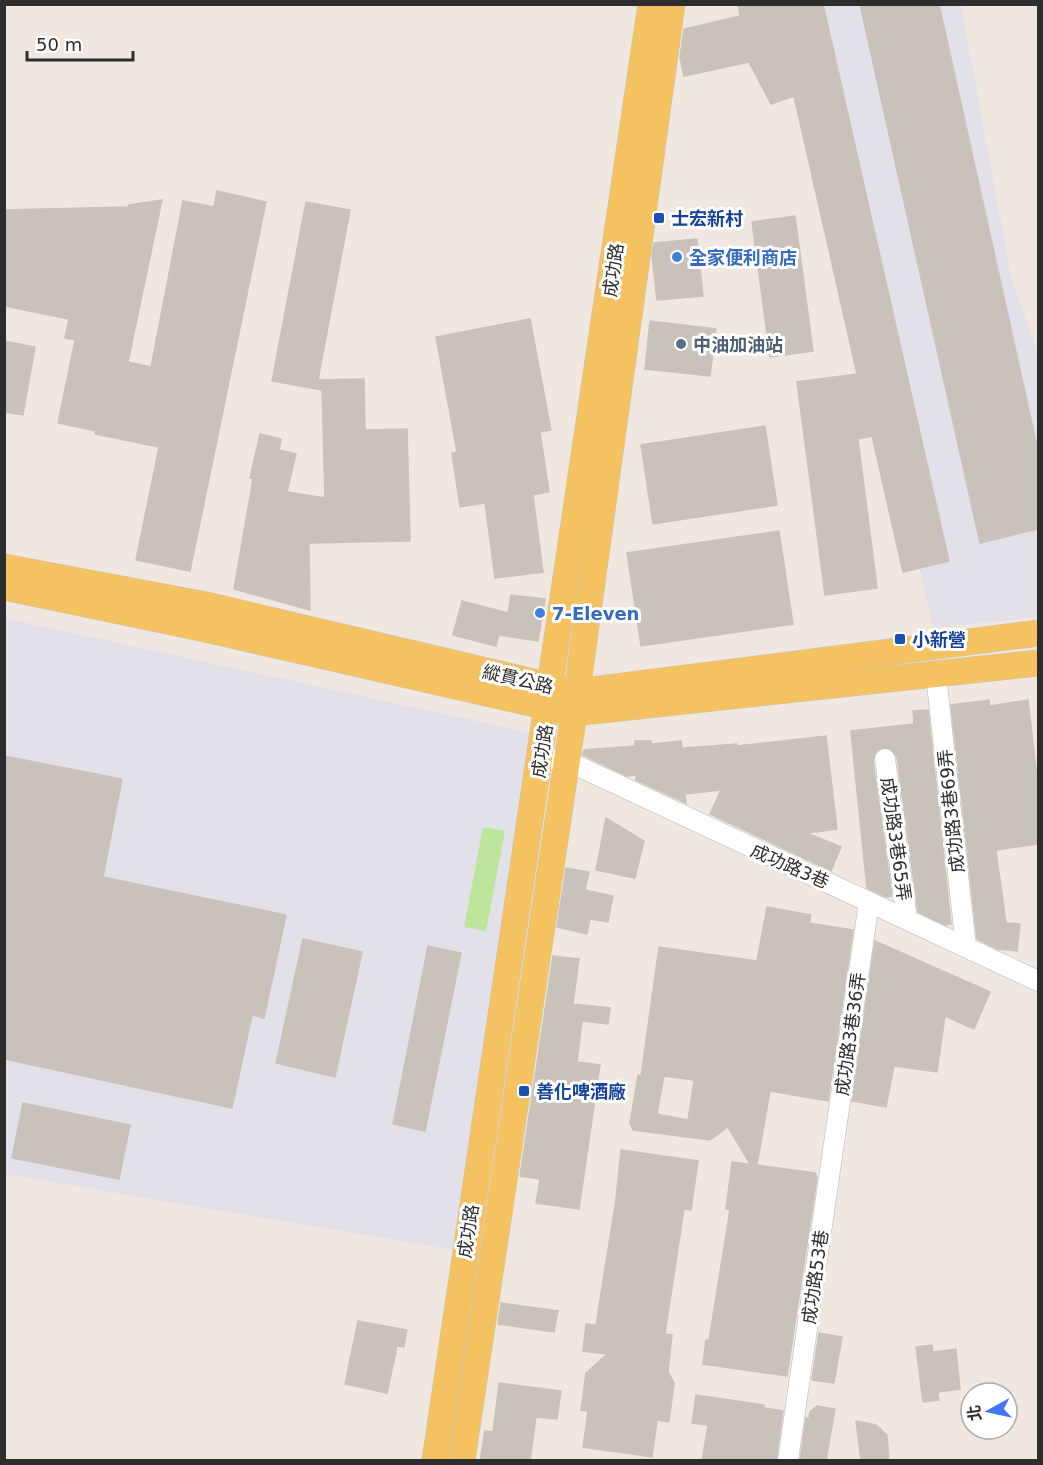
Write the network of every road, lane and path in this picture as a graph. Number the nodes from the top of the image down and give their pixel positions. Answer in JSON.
{"nodes":[{"id":1,"x":651,"y":4,"type":"edge"},
{"id":2,"x":672,"y":4,"type":"edge"},
{"id":3,"x":4,"y":567,"type":"edge"},
{"id":4,"x":4,"y":587,"type":"edge"},
{"id":5,"x":1038,"y":633,"type":"edge"},
{"id":6,"x":1038,"y":663,"type":"edge"},
{"id":7,"x":936,"y":675,"type":"junction"},
{"id":8,"x":562,"y":700,"type":"junction"},
{"id":9,"x":541,"y":758,"type":"junction"},
{"id":10,"x":885,"y":759,"type":"dead end"},
{"id":11,"x":567,"y":761,"type":"junction"},
{"id":12,"x":869,"y":902,"type":"junction"},
{"id":13,"x":907,"y":919,"type":"junction"},
{"id":14,"x":966,"y":947,"type":"junction"},
{"id":15,"x":1038,"y":981,"type":"edge"},
{"id":16,"x":830,"y":1167,"type":"joint"},
{"id":17,"x":435,"y":1461,"type":"edge"},
{"id":18,"x":462,"y":1461,"type":"edge"},
{"id":19,"x":788,"y":1461,"type":"edge"}],
"edges":[{"from":1,"to":8,"type":"main road","name":"成功路"},
{"from":2,"to":8,"type":"main road","name":"成功路"},
{"from":3,"to":8,"type":"main road","name":"縱貫公路"},
{"from":4,"to":8,"type":"main road","name":"縱貫公路"},
{"from":5,"to":8,"type":"main road","name":"縱貫公路"},
{"from":6,"to":7,"type":"main road","name":"縱貫公路"},
{"from":7,"to":8,"type":"main road","name":"縱貫公路"},
{"from":7,"to":14,"type":"street","name":"成功路3巷69弄"},
{"from":8,"to":9,"type":"main road","name":"成功路"},
{"from":8,"to":11,"type":"main road","name":"成功路"},
{"from":9,"to":11,"type":"street","name":"成功路3巷"},
{"from":9,"to":17,"type":"main road","name":"成功路"},
{"from":10,"to":13,"type":"street","name":"成功路3巷65弄"},
{"from":11,"to":12,"type":"street","name":"成功路3巷"},
{"from":11,"to":18,"type":"main road","name":"成功路"},
{"from":12,"to":13,"type":"street","name":"成功路3巷"},
{"from":12,"to":16,"type":"street","name":"成功路3巷36弄"},
{"from":13,"to":14,"type":"street","name":"成功路3巷"},
{"from":14,"to":15,"type":"street","name":"成功路3巷"},
{"from":16,"to":19,"type":"street","name":"成功路53巷"}]}
